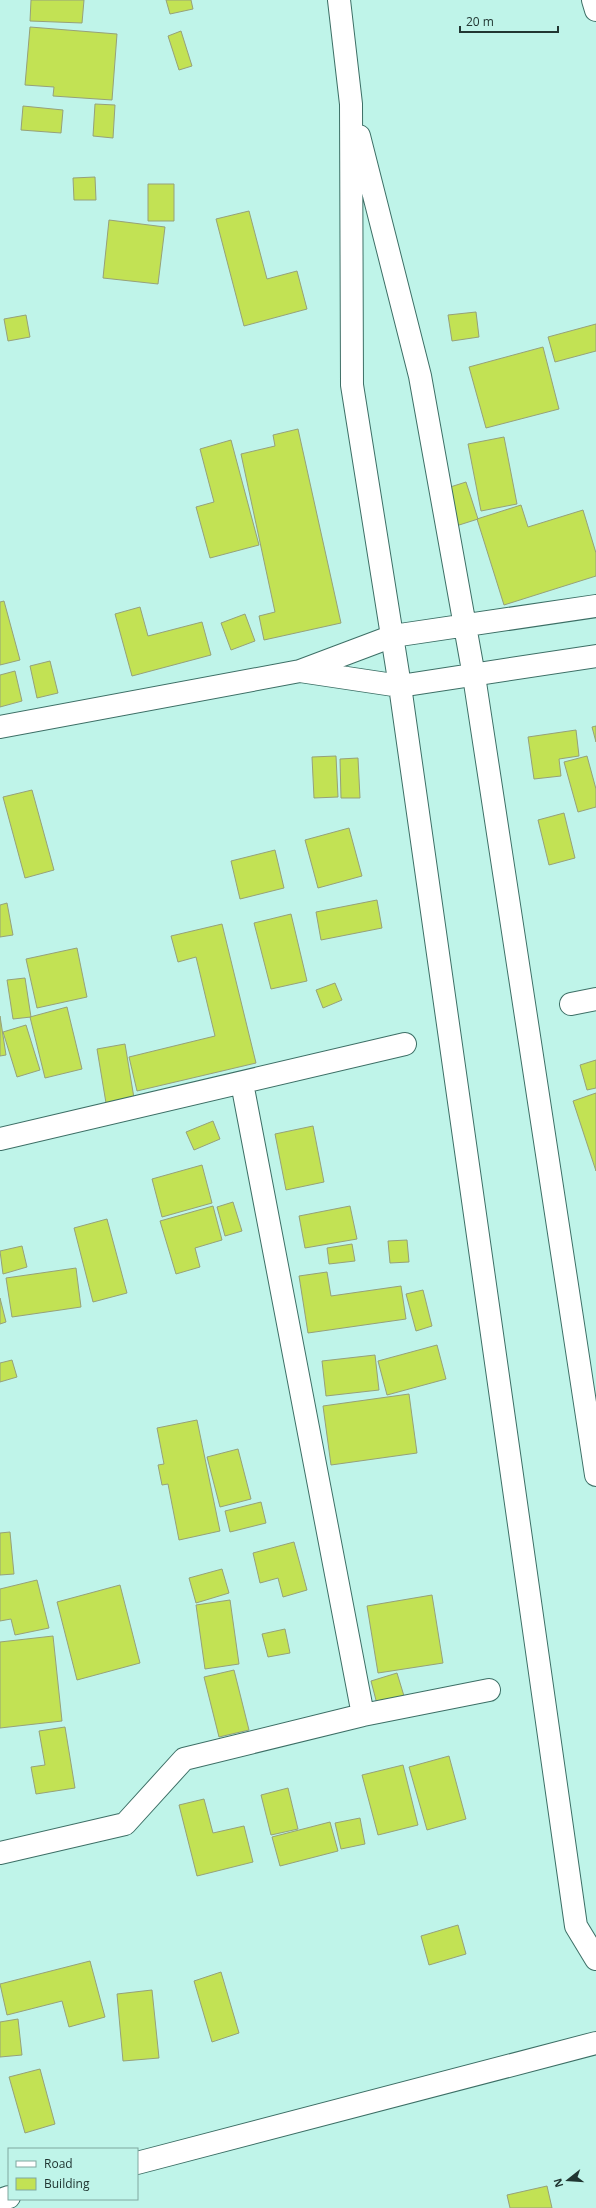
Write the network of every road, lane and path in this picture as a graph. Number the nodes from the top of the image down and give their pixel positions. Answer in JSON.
{"nodes":[{"id":1,"x":339,"y":0,"type":"edge"},
{"id":2,"x":593,"y":0,"type":"edge"},
{"id":3,"x":596,"y":10,"type":"edge"},
{"id":4,"x":351,"y":104,"type":"junction"},
{"id":5,"x":596,"y":606,"type":"edge"},
{"id":6,"x":466,"y":626,"type":"junction"},
{"id":7,"x":393,"y":636,"type":"junction"},
{"id":8,"x":596,"y":656,"type":"edge"},
{"id":9,"x":300,"y":671,"type":"junction"},
{"id":10,"x":474,"y":676,"type":"junction"},
{"id":11,"x":400,"y":686,"type":"junction"},
{"id":12,"x":0,"y":727,"type":"edge"},
{"id":13,"x":596,"y":998,"type":"edge"},
{"id":14,"x":571,"y":1004,"type":"dead end"},
{"id":15,"x":405,"y":1044,"type":"dead end"},
{"id":16,"x":242,"y":1083,"type":"junction"},
{"id":17,"x":0,"y":1139,"type":"edge"},
{"id":18,"x":596,"y":1475,"type":"edge"},
{"id":19,"x":489,"y":1690,"type":"dead end"},
{"id":20,"x":363,"y":1715,"type":"junction"},
{"id":21,"x":0,"y":1853,"type":"edge"},
{"id":22,"x":596,"y":1959,"type":"edge"},
{"id":23,"x":596,"y":2042,"type":"edge"},
{"id":24,"x":138,"y":2163,"type":"edge"}],
"edges":[{"from":1,"to":4,"type":"street"},
{"from":2,"to":3,"type":"street"},
{"from":4,"to":6,"type":"street"},
{"from":4,"to":7,"type":"street"},
{"from":5,"to":6,"type":"street"},
{"from":6,"to":7,"type":"street"},
{"from":6,"to":10,"type":"street"},
{"from":7,"to":9,"type":"street"},
{"from":7,"to":11,"type":"street"},
{"from":8,"to":10,"type":"street"},
{"from":9,"to":11,"type":"street"},
{"from":9,"to":12,"type":"street"},
{"from":10,"to":11,"type":"street"},
{"from":10,"to":18,"type":"street"},
{"from":11,"to":22,"type":"street"},
{"from":13,"to":14,"type":"street"},
{"from":15,"to":16,"type":"street"},
{"from":16,"to":17,"type":"street"},
{"from":16,"to":20,"type":"street"},
{"from":19,"to":20,"type":"street"},
{"from":20,"to":21,"type":"street"},
{"from":23,"to":24,"type":"street"}]}
